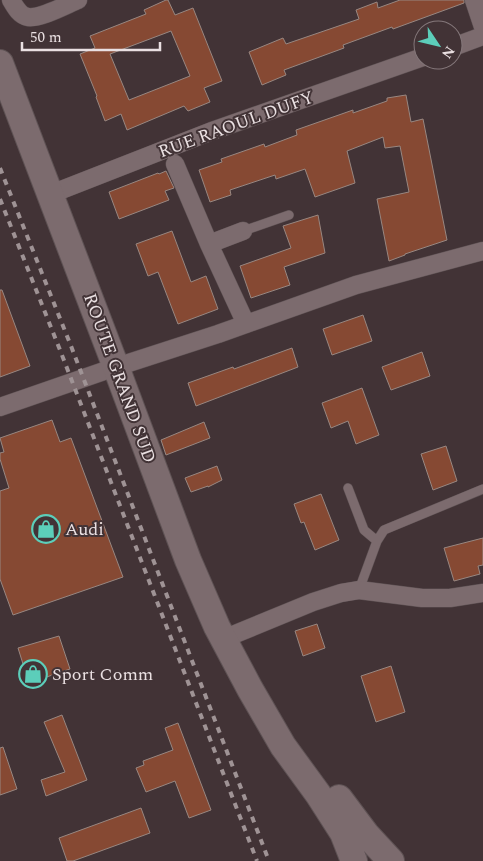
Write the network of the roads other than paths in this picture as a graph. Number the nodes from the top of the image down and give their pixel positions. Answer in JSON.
{"nodes":[{"id":1,"x":11,"y":0,"type":"edge"},
{"id":2,"x":78,"y":0,"type":"edge"},
{"id":3,"x":474,"y":0,"type":"edge"},
{"id":4,"x":483,"y":27,"type":"edge"},
{"id":5,"x":483,"y":36,"type":"edge"},
{"id":6,"x":463,"y":43,"type":"edge"},
{"id":7,"x":413,"y":61,"type":"edge"},
{"id":8,"x":0,"y":63,"type":"edge"},
{"id":9,"x":175,"y":164,"type":"dead end"},
{"id":10,"x":51,"y":194,"type":"junction"},
{"id":11,"x":289,"y":215,"type":"dead end"},
{"id":12,"x":243,"y":232,"type":"joint"},
{"id":13,"x":209,"y":244,"type":"junction"},
{"id":14,"x":483,"y":252,"type":"edge"},
{"id":15,"x":246,"y":324,"type":"junction"},
{"id":16,"x":116,"y":367,"type":"junction"},
{"id":17,"x":0,"y":408,"type":"edge"},
{"id":18,"x":348,"y":488,"type":"dead end"},
{"id":19,"x":483,"y":489,"type":"edge"},
{"id":20,"x":377,"y":541,"type":"junction"},
{"id":21,"x":359,"y":590,"type":"junction"},
{"id":22,"x":483,"y":593,"type":"edge"},
{"id":23,"x":223,"y":639,"type":"junction"},
{"id":24,"x":250,"y":689,"type":"junction"},
{"id":25,"x":354,"y":861,"type":"edge"},
{"id":26,"x":391,"y":861,"type":"edge"}],
"edges":[{"from":1,"to":2,"type":"street"},
{"from":3,"to":4,"type":"street"},
{"from":5,"to":6,"type":"street"},
{"from":7,"to":10,"type":"street","name":"RUE RAOUL DUFY"},
{"from":8,"to":10,"type":"main road","name":"ROUTE GRAND SUD"},
{"from":9,"to":13,"type":"street"},
{"from":10,"to":16,"type":"main road","name":"ROUTE GRAND SUD"},
{"from":11,"to":12,"type":"lane"},
{"from":12,"to":13,"type":"street"},
{"from":13,"to":15,"type":"street"},
{"from":14,"to":15,"type":"street"},
{"from":15,"to":16,"type":"street"},
{"from":16,"to":17,"type":"street"},
{"from":16,"to":23,"type":"main road","name":"ROUTE GRAND SUD"},
{"from":18,"to":20,"type":"lane"},
{"from":19,"to":20,"type":"lane"},
{"from":20,"to":21,"type":"lane"},
{"from":21,"to":22,"type":"street"},
{"from":21,"to":23,"type":"street"},
{"from":23,"to":24,"type":"main road","name":"ROUTE GRAND SUD"},
{"from":24,"to":25,"type":"main road","name":"ROUTE GRAND SUD"},
{"from":24,"to":26,"type":"main road","name":"ROUTE GRAND SUD"}]}
